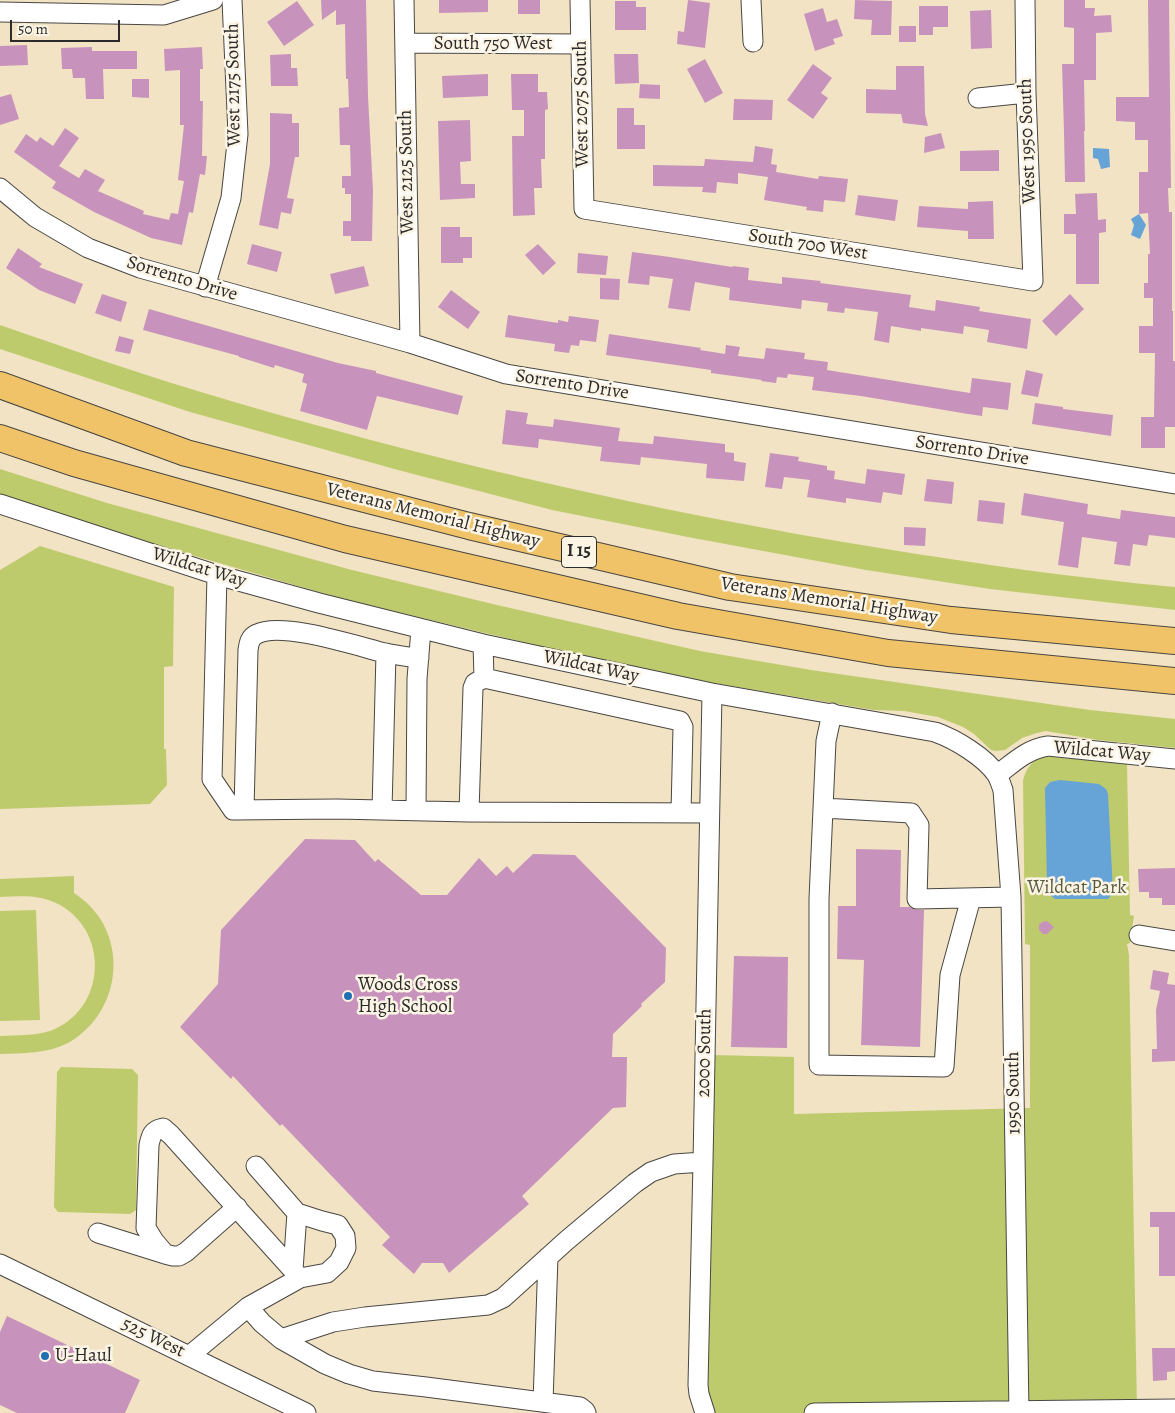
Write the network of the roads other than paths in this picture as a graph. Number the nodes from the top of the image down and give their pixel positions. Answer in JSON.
{"nodes":[{"id":1,"x":213,"y":0,"type":"edge"},
{"id":2,"x":232,"y":0,"type":"edge"},
{"id":3,"x":404,"y":0,"type":"edge"},
{"id":4,"x":580,"y":0,"type":"edge"},
{"id":5,"x":751,"y":0,"type":"edge"},
{"id":6,"x":1025,"y":0,"type":"edge"},
{"id":7,"x":0,"y":12,"type":"edge"},
{"id":8,"x":753,"y":42,"type":"dead end"},
{"id":9,"x":405,"y":43,"type":"junction"},
{"id":10,"x":581,"y":44,"type":"junction"},
{"id":11,"x":1026,"y":93,"type":"junction"},
{"id":12,"x":978,"y":98,"type":"dead end"},
{"id":13,"x":0,"y":188,"type":"edge"},
{"id":14,"x":584,"y":209,"type":"joint"},
{"id":15,"x":1033,"y":281,"type":"joint"},
{"id":16,"x":205,"y":287,"type":"junction"},
{"id":17,"x":410,"y":344,"type":"junction"},
{"id":18,"x":0,"y":384,"type":"edge"},
{"id":19,"x":0,"y":438,"type":"edge"},
{"id":20,"x":1175,"y":484,"type":"edge"},
{"id":21,"x":0,"y":504,"type":"edge"},
{"id":22,"x":217,"y":574,"type":"junction"},
{"id":23,"x":421,"y":629,"type":"junction"},
{"id":24,"x":1175,"y":641,"type":"edge"},
{"id":25,"x":482,"y":644,"type":"junction"},
{"id":26,"x":386,"y":653,"type":"junction"},
{"id":27,"x":419,"y":658,"type":"junction"},
{"id":28,"x":484,"y":678,"type":"junction"},
{"id":29,"x":1175,"y":681,"type":"edge"},
{"id":30,"x":712,"y":692,"type":"junction"},
{"id":31,"x":832,"y":713,"type":"junction"},
{"id":32,"x":1175,"y":759,"type":"edge"},
{"id":33,"x":997,"y":775,"type":"junction"},
{"id":34,"x":823,"y":808,"type":"junction"},
{"id":35,"x":244,"y":810,"type":"junction"},
{"id":36,"x":382,"y":810,"type":"junction"},
{"id":37,"x":416,"y":810,"type":"junction"},
{"id":38,"x":469,"y":812,"type":"junction"},
{"id":39,"x":681,"y":813,"type":"junction"},
{"id":40,"x":709,"y":813,"type":"junction"},
{"id":41,"x":1011,"y":897,"type":"junction"},
{"id":42,"x":971,"y":898,"type":"junction"},
{"id":43,"x":1139,"y":935,"type":"dead end"},
{"id":44,"x":1175,"y":941,"type":"edge"},
{"id":45,"x":703,"y":1162,"type":"junction"},
{"id":46,"x":256,"y":1166,"type":"dead end"},
{"id":47,"x":237,"y":1207,"type":"junction"},
{"id":48,"x":298,"y":1213,"type":"junction"},
{"id":49,"x":98,"y":1233,"type":"dead end"},
{"id":50,"x":165,"y":1254,"type":"junction"},
{"id":51,"x":548,"y":1257,"type":"junction"},
{"id":52,"x":0,"y":1264,"type":"edge"},
{"id":53,"x":297,"y":1274,"type":"junction"},
{"id":54,"x":248,"y":1307,"type":"junction"},
{"id":55,"x":281,"y":1339,"type":"junction"},
{"id":56,"x":189,"y":1356,"type":"junction"},
{"id":57,"x":542,"y":1402,"type":"junction"},
{"id":58,"x":1175,"y":1409,"type":"edge"},
{"id":59,"x":1019,"y":1412,"type":"edge"},
{"id":60,"x":306,"y":1413,"type":"edge"},
{"id":61,"x":586,"y":1413,"type":"edge"},
{"id":62,"x":705,"y":1413,"type":"edge"},
{"id":63,"x":814,"y":1413,"type":"edge"}],
"edges":[{"from":1,"to":7,"type":"street"},
{"from":2,"to":16,"type":"street","name":"West 2175 South"},
{"from":3,"to":9,"type":"street","name":"West 2125 South"},
{"from":4,"to":10,"type":"street","name":"West 2075 South"},
{"from":5,"to":8,"type":"street"},
{"from":6,"to":11,"type":"street","name":"West 1950 South"},
{"from":9,"to":10,"type":"street","name":"South 750 West"},
{"from":9,"to":17,"type":"street","name":"West 2125 South"},
{"from":10,"to":14,"type":"street","name":"West 2075 South"},
{"from":11,"to":12,"type":"street"},
{"from":11,"to":15,"type":"street","name":"West 1950 South"},
{"from":13,"to":16,"type":"street","name":"Sorrento Drive"},
{"from":14,"to":15,"type":"street","name":"South 700 West"},
{"from":16,"to":17,"type":"street","name":"Sorrento Drive"},
{"from":17,"to":20,"type":"street","name":"Sorrento Drive"},
{"from":18,"to":24,"type":"highway","name":"Veterans Memorial Highway","number":"I 15"},
{"from":19,"to":29,"type":"highway","name":"Veterans Memorial Highway","number":"I 15"},
{"from":21,"to":22,"type":"street","name":"Wildcat Way"},
{"from":22,"to":23,"type":"street","name":"Wildcat Way"},
{"from":22,"to":35,"type":"street"},
{"from":23,"to":25,"type":"street","name":"Wildcat Way"},
{"from":23,"to":27,"type":"street"},
{"from":25,"to":28,"type":"street"},
{"from":25,"to":30,"type":"street","name":"Wildcat Way"},
{"from":26,"to":27,"type":"street"},
{"from":26,"to":35,"type":"street"},
{"from":26,"to":36,"type":"street"},
{"from":27,"to":37,"type":"street"},
{"from":28,"to":38,"type":"street"},
{"from":28,"to":39,"type":"street"},
{"from":30,"to":31,"type":"street","name":"Wildcat Way"},
{"from":30,"to":40,"type":"street","name":"2000 South"},
{"from":31,"to":33,"type":"street","name":"Wildcat Way"},
{"from":31,"to":34,"type":"street"},
{"from":32,"to":33,"type":"street","name":"Wildcat Way"},
{"from":33,"to":41,"type":"street","name":"1950 South"},
{"from":34,"to":42,"type":"street"},
{"from":34,"to":42,"type":"street"},
{"from":35,"to":36,"type":"street"},
{"from":36,"to":37,"type":"street"},
{"from":37,"to":38,"type":"street"},
{"from":38,"to":39,"type":"street"},
{"from":39,"to":40,"type":"street"},
{"from":40,"to":45,"type":"street","name":"2000 South"},
{"from":41,"to":42,"type":"street"},
{"from":41,"to":59,"type":"street","name":"1950 South"},
{"from":43,"to":44,"type":"street"},
{"from":45,"to":51,"type":"street"},
{"from":45,"to":62,"type":"street","name":"2000 South"},
{"from":46,"to":48,"type":"street"},
{"from":47,"to":50,"type":"street"},
{"from":47,"to":50,"type":"street"},
{"from":47,"to":53,"type":"street"},
{"from":48,"to":53,"type":"street"},
{"from":48,"to":53,"type":"street"},
{"from":49,"to":50,"type":"street"},
{"from":51,"to":55,"type":"street"},
{"from":51,"to":57,"type":"street"},
{"from":52,"to":56,"type":"street","name":"525 West"},
{"from":53,"to":54,"type":"street"},
{"from":54,"to":55,"type":"street"},
{"from":54,"to":56,"type":"street"},
{"from":55,"to":57,"type":"street"},
{"from":56,"to":60,"type":"street","name":"525 West"},
{"from":57,"to":61,"type":"street"},
{"from":58,"to":59,"type":"street"},
{"from":59,"to":63,"type":"street"}]}
